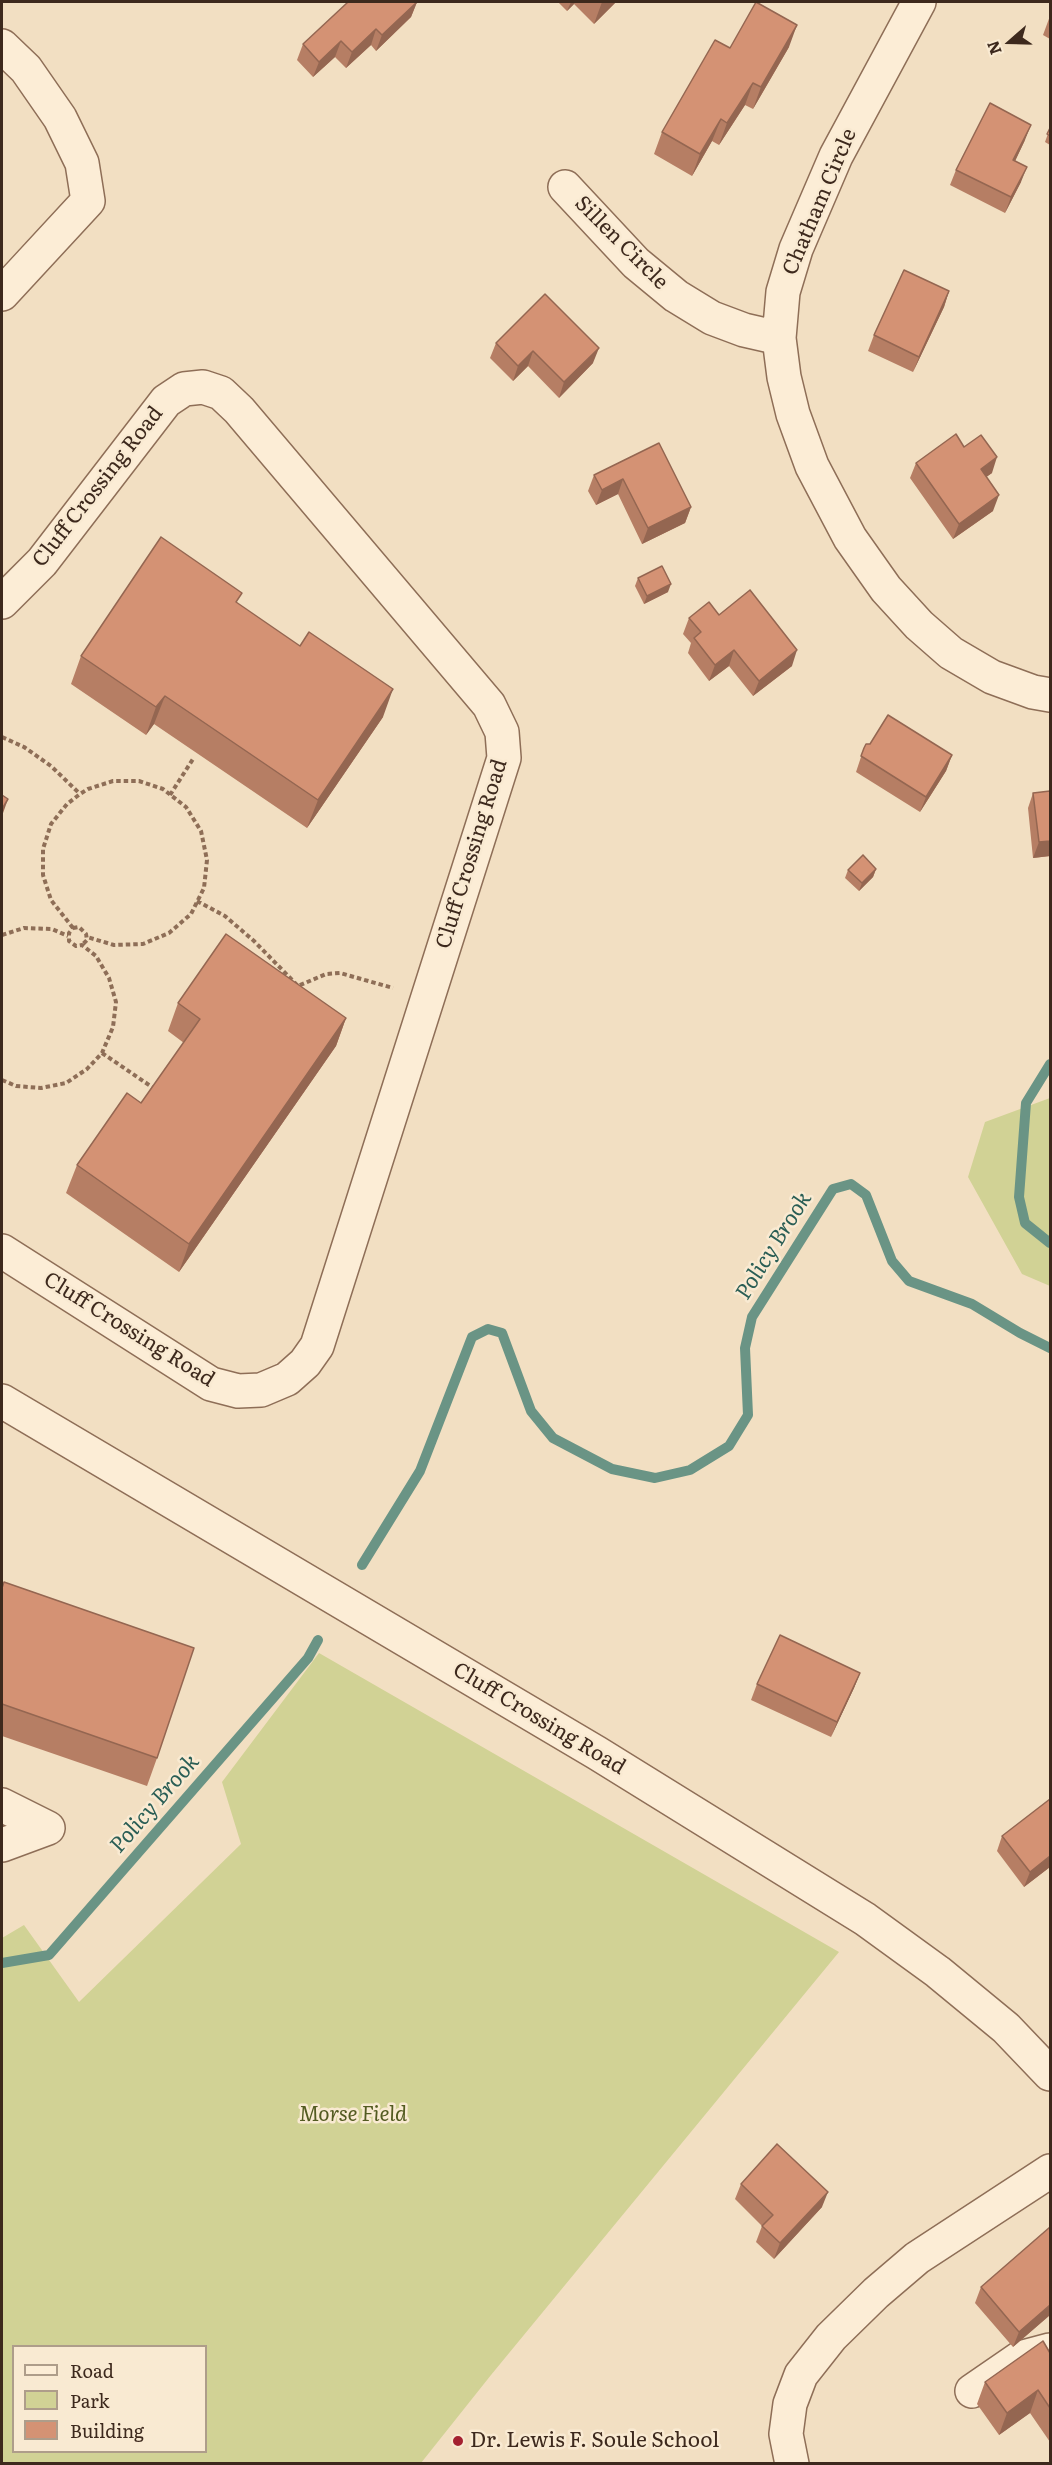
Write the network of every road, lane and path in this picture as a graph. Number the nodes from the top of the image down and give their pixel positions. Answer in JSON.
{"nodes":[{"id":1,"x":919,"y":2,"type":"edge"},
{"id":2,"x":2,"y":46,"type":"edge"},
{"id":3,"x":565,"y":187,"type":"dead end"},
{"id":4,"x":2,"y":294,"type":"edge"},
{"id":5,"x":779,"y":338,"type":"junction"},
{"id":6,"x":2,"y":602,"type":"edge"},
{"id":7,"x":1050,"y":695,"type":"edge"},
{"id":8,"x":2,"y":737,"type":"edge"},
{"id":9,"x":193,"y":759,"type":"dead end"},
{"id":10,"x":80,"y":794,"type":"junction"},
{"id":11,"x":170,"y":795,"type":"junction"},
{"id":12,"x":197,"y":901,"type":"junction"},
{"id":13,"x":73,"y":928,"type":"junction"},
{"id":14,"x":2,"y":935,"type":"edge"},
{"id":15,"x":68,"y":936,"type":"junction"},
{"id":16,"x":87,"y":937,"type":"junction"},
{"id":17,"x":82,"y":945,"type":"junction"},
{"id":18,"x":374,"y":982,"type":"dead end"},
{"id":19,"x":102,"y":1053,"type":"junction"},
{"id":20,"x":2,"y":1080,"type":"edge"},
{"id":21,"x":152,"y":1087,"type":"edge"},
{"id":22,"x":2,"y":1251,"type":"edge"},
{"id":23,"x":2,"y":1401,"type":"edge"},
{"id":24,"x":2,"y":1804,"type":"edge"},
{"id":25,"x":2,"y":1845,"type":"edge"},
{"id":26,"x":1050,"y":2074,"type":"edge"},
{"id":27,"x":1050,"y":2171,"type":"edge"},
{"id":28,"x":1050,"y":2350,"type":"edge"},
{"id":29,"x":972,"y":2391,"type":"dead end"},
{"id":30,"x":792,"y":2463,"type":"edge"}],
"edges":[{"from":1,"to":5,"type":"street","name":"Chatham Circle"},
{"from":2,"to":4,"type":"street"},
{"from":3,"to":5,"type":"street","name":"Sillen Circle"},
{"from":5,"to":7,"type":"street","name":"Chatham Circle"},
{"from":6,"to":22,"type":"street","name":"Cluff Crossing Road"},
{"from":8,"to":10,"type":"path"},
{"from":9,"to":11,"type":"path"},
{"from":10,"to":11,"type":"path"},
{"from":10,"to":13,"type":"path"},
{"from":11,"to":12,"type":"path"},
{"from":12,"to":16,"type":"path"},
{"from":12,"to":18,"type":"path"},
{"from":13,"to":15,"type":"path"},
{"from":13,"to":16,"type":"path"},
{"from":14,"to":15,"type":"path"},
{"from":15,"to":17,"type":"path"},
{"from":16,"to":17,"type":"path"},
{"from":17,"to":19,"type":"path"},
{"from":19,"to":20,"type":"path"},
{"from":19,"to":21,"type":"path"},
{"from":23,"to":26,"type":"street","name":"Cluff Crossing Road"},
{"from":24,"to":25,"type":"street"},
{"from":27,"to":30,"type":"street"},
{"from":28,"to":29,"type":"street"}]}
